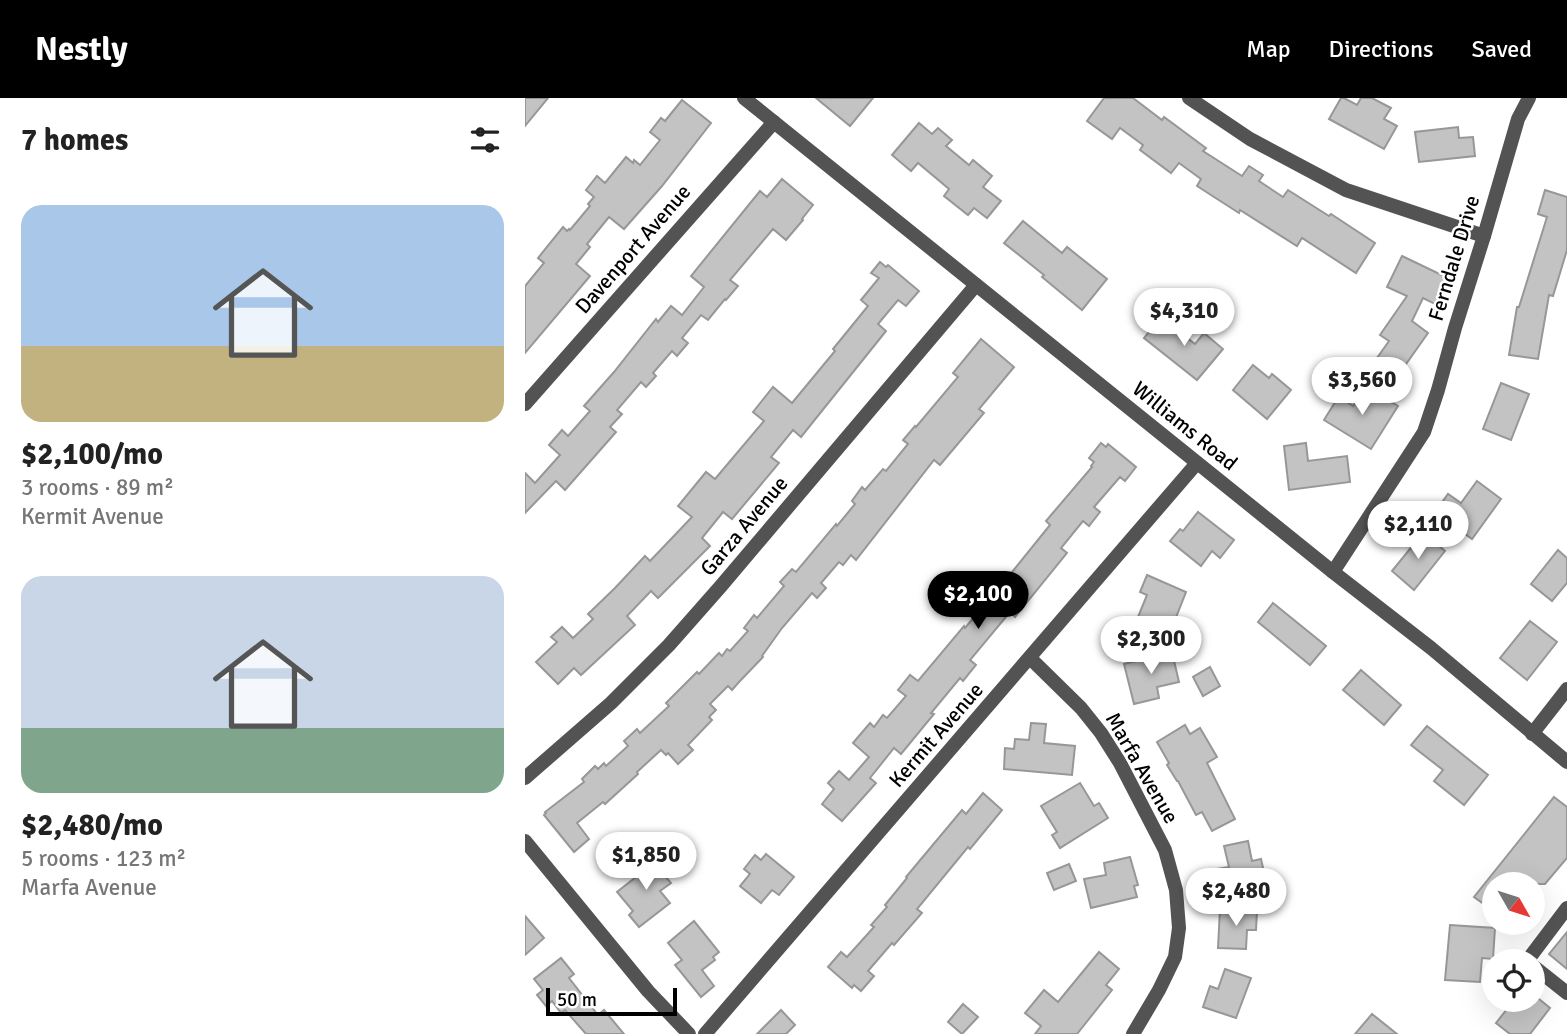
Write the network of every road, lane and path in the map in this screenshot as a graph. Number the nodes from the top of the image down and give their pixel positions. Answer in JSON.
{"nodes":[{"id":1,"x":744,"y":98,"type":"edge"},
{"id":2,"x":1529,"y":98,"type":"edge"},
{"id":3,"x":1193,"y":99,"type":"edge"},
{"id":4,"x":773,"y":122,"type":"junction"},
{"id":5,"x":1484,"y":236,"type":"junction"},
{"id":6,"x":976,"y":285,"type":"junction"},
{"id":7,"x":525,"y":404,"type":"edge"},
{"id":8,"x":1197,"y":463,"type":"junction"},
{"id":9,"x":1333,"y":572,"type":"junction"},
{"id":10,"x":1030,"y":658,"type":"junction"},
{"id":11,"x":1567,"y":689,"type":"edge"},
{"id":12,"x":1532,"y":734,"type":"junction"},
{"id":13,"x":1567,"y":762,"type":"edge"},
{"id":14,"x":525,"y":778,"type":"edge"},
{"id":15,"x":525,"y":841,"type":"edge"},
{"id":16,"x":1567,"y":908,"type":"edge"},
{"id":17,"x":1536,"y":949,"type":"edge"},
{"id":18,"x":1545,"y":976,"type":"edge"},
{"id":19,"x":1567,"y":993,"type":"edge"},
{"id":20,"x":689,"y":1034,"type":"edge"},
{"id":21,"x":705,"y":1034,"type":"edge"},
{"id":22,"x":1133,"y":1034,"type":"edge"}],
"edges":[{"from":1,"to":4,"type":"street","name":"Williams Road"},
{"from":2,"to":5,"type":"street","name":"Ferndale Drive"},
{"from":3,"to":5,"type":"street"},
{"from":4,"to":6,"type":"street","name":"Williams Road"},
{"from":4,"to":7,"type":"street","name":"Davenport Avenue"},
{"from":5,"to":9,"type":"street","name":"Ferndale Drive"},
{"from":6,"to":8,"type":"street","name":"Williams Road"},
{"from":6,"to":14,"type":"street","name":"Garza Avenue"},
{"from":8,"to":9,"type":"street","name":"Williams Road"},
{"from":8,"to":10,"type":"street","name":"Kermit Avenue"},
{"from":9,"to":12,"type":"street","name":"Williams Road"},
{"from":10,"to":21,"type":"street","name":"Kermit Avenue"},
{"from":10,"to":22,"type":"street","name":"Marfa Avenue"},
{"from":11,"to":12,"type":"street"},
{"from":12,"to":13,"type":"street","name":"Williams Road"},
{"from":15,"to":20,"type":"street"},
{"from":16,"to":17,"type":"street"},
{"from":18,"to":19,"type":"street"}]}
